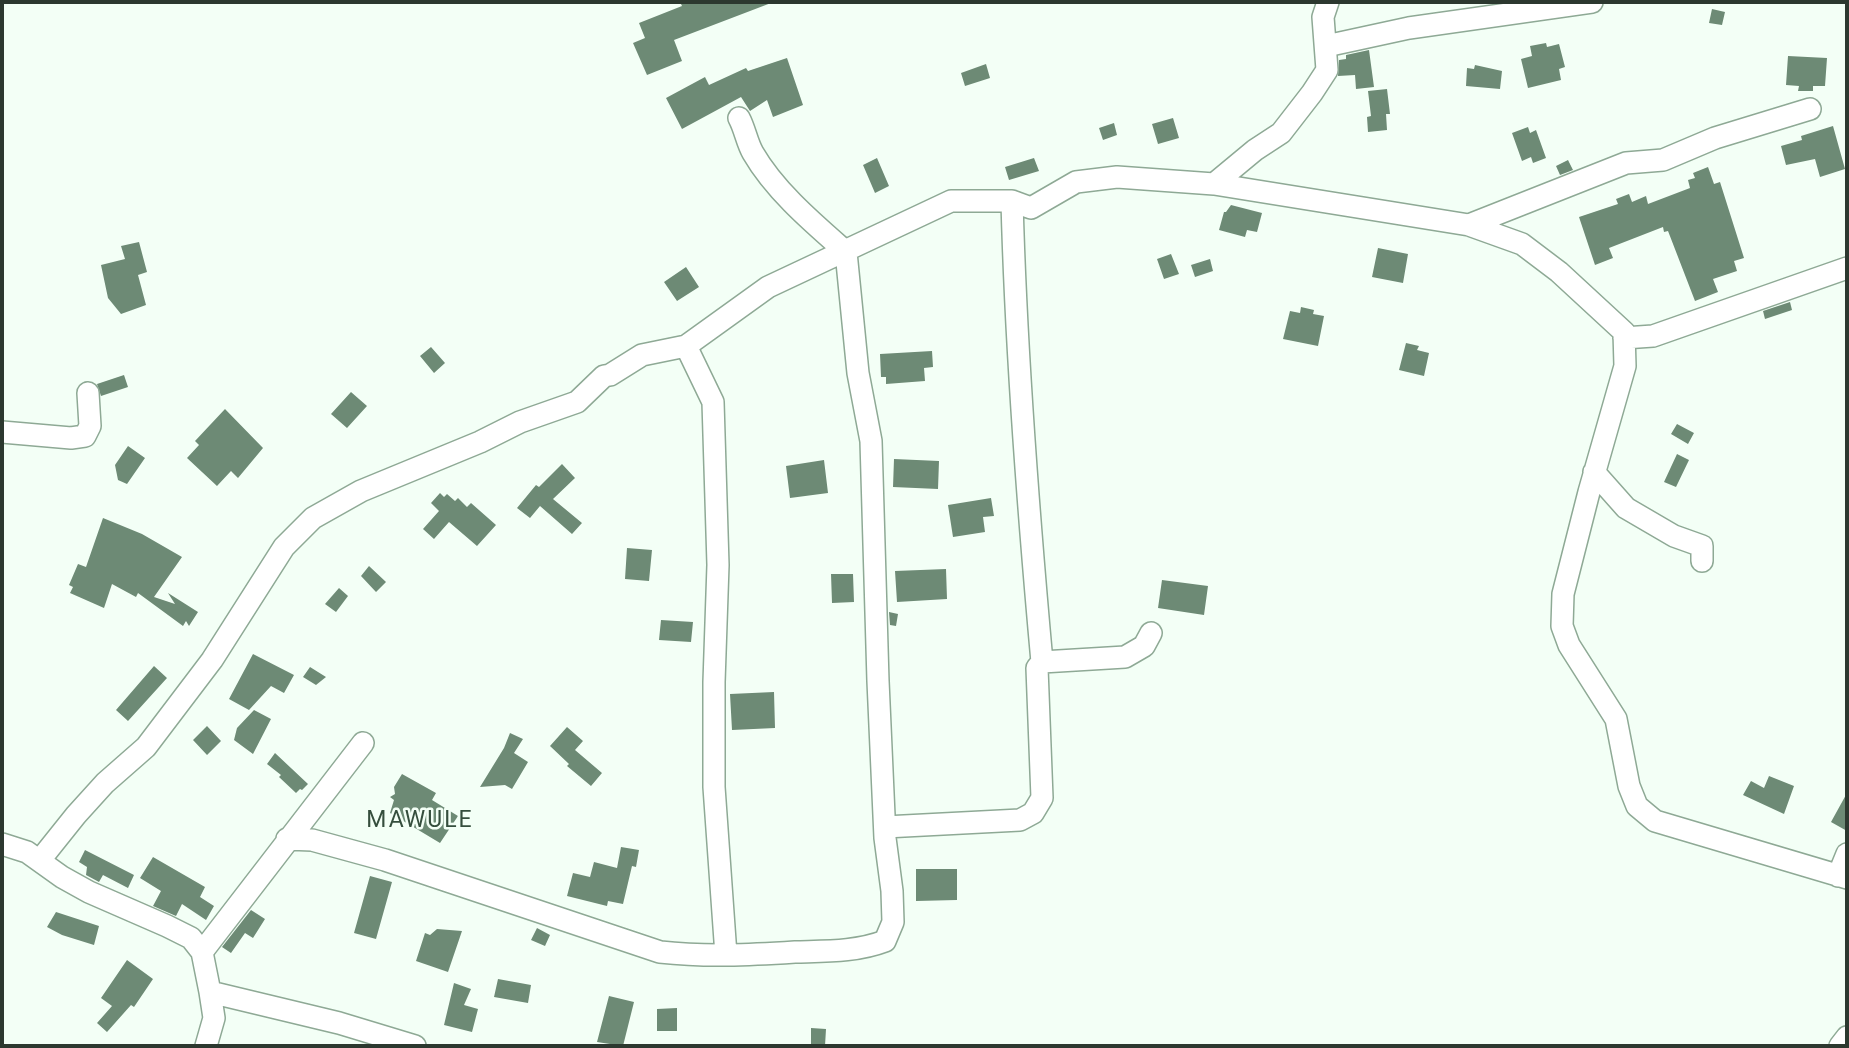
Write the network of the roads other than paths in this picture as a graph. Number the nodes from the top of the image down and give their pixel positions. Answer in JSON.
{"nodes":[{"id":1,"x":1328,"y":2,"type":"edge"},
{"id":2,"x":1592,"y":2,"type":"edge"},
{"id":3,"x":1326,"y":46,"type":"junction"},
{"id":4,"x":1810,"y":109,"type":"dead end"},
{"id":5,"x":739,"y":118,"type":"dead end"},
{"id":6,"x":1214,"y":184,"type":"junction"},
{"id":7,"x":1012,"y":201,"type":"junction"},
{"id":8,"x":1469,"y":225,"type":"junction"},
{"id":9,"x":846,"y":252,"type":"junction"},
{"id":10,"x":1847,"y":268,"type":"edge"},
{"id":11,"x":1624,"y":338,"type":"junction"},
{"id":12,"x":686,"y":346,"type":"junction"},
{"id":13,"x":88,"y":393,"type":"dead end"},
{"id":14,"x":2,"y":432,"type":"edge"},
{"id":15,"x":1594,"y":472,"type":"junction"},
{"id":16,"x":1702,"y":561,"type":"dead end"},
{"id":17,"x":1151,"y":633,"type":"dead end"},
{"id":18,"x":1042,"y":662,"type":"junction"},
{"id":19,"x":363,"y":743,"type":"dead end"},
{"id":20,"x":885,"y":827,"type":"junction"},
{"id":21,"x":287,"y":839,"type":"junction"},
{"id":22,"x":2,"y":844,"type":"edge"},
{"id":23,"x":1847,"y":854,"type":"edge"},
{"id":24,"x":40,"y":860,"type":"junction"},
{"id":25,"x":1843,"y":877,"type":"edge"},
{"id":26,"x":202,"y":952,"type":"junction"},
{"id":27,"x":726,"y":955,"type":"junction"},
{"id":28,"x":210,"y":992,"type":"junction"},
{"id":29,"x":1847,"y":1037,"type":"edge"},
{"id":30,"x":206,"y":1046,"type":"edge"},
{"id":31,"x":415,"y":1046,"type":"edge"},
{"id":32,"x":1840,"y":1046,"type":"edge"}],
"edges":[{"from":1,"to":3,"type":"street"},
{"from":2,"to":3,"type":"street"},
{"from":3,"to":6,"type":"street"},
{"from":4,"to":8,"type":"street"},
{"from":5,"to":9,"type":"street"},
{"from":6,"to":7,"type":"street"},
{"from":6,"to":8,"type":"street"},
{"from":7,"to":9,"type":"street"},
{"from":7,"to":18,"type":"street"},
{"from":8,"to":11,"type":"street"},
{"from":9,"to":12,"type":"street"},
{"from":9,"to":20,"type":"street"},
{"from":10,"to":11,"type":"street"},
{"from":11,"to":15,"type":"street"},
{"from":12,"to":24,"type":"street"},
{"from":12,"to":27,"type":"street"},
{"from":13,"to":14,"type":"street"},
{"from":15,"to":16,"type":"street"},
{"from":15,"to":25,"type":"street"},
{"from":17,"to":18,"type":"street"},
{"from":18,"to":20,"type":"street"},
{"from":19,"to":21,"type":"street"},
{"from":20,"to":27,"type":"street"},
{"from":21,"to":26,"type":"street"},
{"from":21,"to":27,"type":"street"},
{"from":22,"to":24,"type":"street"},
{"from":23,"to":25,"type":"street"},
{"from":24,"to":26,"type":"street"},
{"from":26,"to":28,"type":"street"},
{"from":28,"to":30,"type":"street"},
{"from":28,"to":31,"type":"street"},
{"from":29,"to":32,"type":"street"}]}
